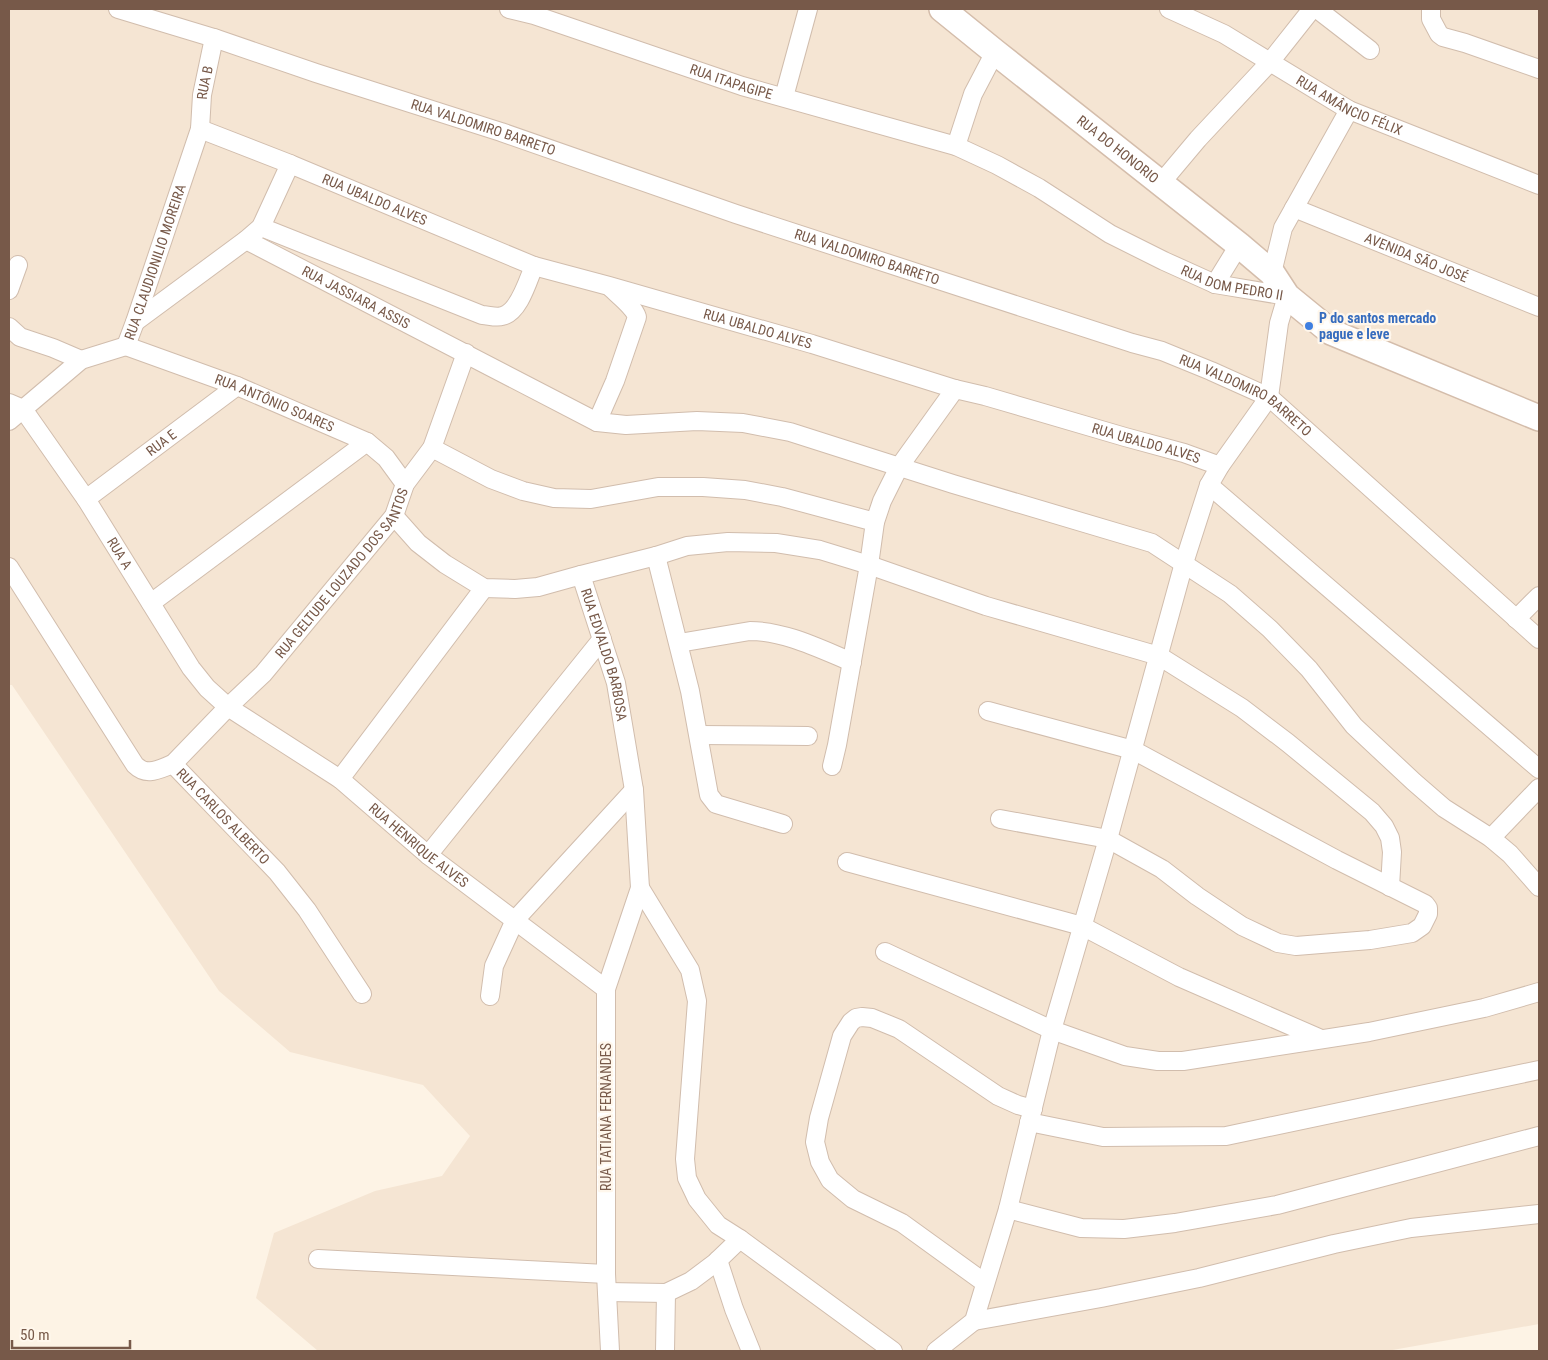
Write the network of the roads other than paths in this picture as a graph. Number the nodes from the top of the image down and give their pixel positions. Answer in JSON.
{"nodes":[{"id":1,"x":118,"y":9,"type":"edge"},
{"id":2,"x":508,"y":9,"type":"edge"},
{"id":3,"x":808,"y":9,"type":"edge"},
{"id":4,"x":942,"y":9,"type":"edge"},
{"id":5,"x":1169,"y":9,"type":"edge"},
{"id":6,"x":1312,"y":9,"type":"edge"},
{"id":7,"x":1318,"y":9,"type":"edge"},
{"id":8,"x":1431,"y":9,"type":"edge"},
{"id":9,"x":537,"y":12,"type":"edge"},
{"id":10,"x":214,"y":38,"type":"junction"},
{"id":11,"x":1370,"y":50,"type":"dead end"},
{"id":12,"x":995,"y":52,"type":"junction"},
{"id":13,"x":1270,"y":62,"type":"junction"},
{"id":14,"x":1539,"y":69,"type":"edge"},
{"id":15,"x":784,"y":97,"type":"junction"},
{"id":16,"x":1349,"y":110,"type":"junction"},
{"id":17,"x":200,"y":129,"type":"junction"},
{"id":18,"x":956,"y":146,"type":"junction"},
{"id":19,"x":297,"y":166,"type":"junction"},
{"id":20,"x":1161,"y":184,"type":"junction"},
{"id":21,"x":1539,"y":185,"type":"edge"},
{"id":22,"x":1294,"y":208,"type":"junction"},
{"id":23,"x":261,"y":227,"type":"junction"},
{"id":24,"x":246,"y":240,"type":"junction"},
{"id":25,"x":1239,"y":245,"type":"junction"},
{"id":26,"x":18,"y":265,"type":"dead end"},
{"id":27,"x":534,"y":266,"type":"junction"},
{"id":28,"x":1272,"y":273,"type":"junction"},
{"id":29,"x":1215,"y":284,"type":"junction"},
{"id":30,"x":609,"y":286,"type":"junction"},
{"id":31,"x":9,"y":290,"type":"edge"},
{"id":32,"x":1287,"y":296,"type":"junction"},
{"id":33,"x":1539,"y":307,"type":"edge"},
{"id":34,"x":135,"y":322,"type":"junction"},
{"id":35,"x":9,"y":328,"type":"edge"},
{"id":36,"x":126,"y":346,"type":"junction"},
{"id":37,"x":466,"y":353,"type":"junction"},
{"id":38,"x":82,"y":360,"type":"junction"},
{"id":39,"x":237,"y":386,"type":"junction"},
{"id":40,"x":955,"y":389,"type":"junction"},
{"id":41,"x":1269,"y":396,"type":"junction"},
{"id":42,"x":16,"y":406,"type":"edge"},
{"id":43,"x":1539,"y":418,"type":"edge"},
{"id":44,"x":9,"y":421,"type":"edge"},
{"id":45,"x":597,"y":422,"type":"junction"},
{"id":46,"x":367,"y":442,"type":"junction"},
{"id":47,"x":432,"y":448,"type":"junction"},
{"id":48,"x":1220,"y":466,"type":"junction"},
{"id":49,"x":899,"y":467,"type":"junction"},
{"id":50,"x":406,"y":484,"type":"junction"},
{"id":51,"x":1209,"y":485,"type":"junction"},
{"id":52,"x":86,"y":499,"type":"junction"},
{"id":53,"x":394,"y":516,"type":"junction"},
{"id":54,"x":875,"y":522,"type":"junction"},
{"id":55,"x":656,"y":556,"type":"junction"},
{"id":56,"x":1184,"y":563,"type":"junction"},
{"id":57,"x":869,"y":565,"type":"junction"},
{"id":58,"x":9,"y":567,"type":"edge"},
{"id":59,"x":581,"y":575,"type":"junction"},
{"id":60,"x":484,"y":588,"type":"junction"},
{"id":61,"x":1539,"y":596,"type":"edge"},
{"id":62,"x":150,"y":603,"type":"junction"},
{"id":63,"x":1516,"y":619,"type":"junction"},
{"id":64,"x":602,"y":639,"type":"junction"},
{"id":65,"x":1539,"y":639,"type":"edge"},
{"id":66,"x":679,"y":643,"type":"junction"},
{"id":67,"x":1159,"y":656,"type":"junction"},
{"id":68,"x":852,"y":662,"type":"junction"},
{"id":69,"x":228,"y":707,"type":"junction"},
{"id":70,"x":988,"y":711,"type":"dead end"},
{"id":71,"x":699,"y":735,"type":"junction"},
{"id":72,"x":808,"y":736,"type":"dead end"},
{"id":73,"x":1133,"y":750,"type":"junction"},
{"id":74,"x":173,"y":764,"type":"junction"},
{"id":75,"x":832,"y":766,"type":"dead end"},
{"id":76,"x":1539,"y":769,"type":"edge"},
{"id":77,"x":340,"y":779,"type":"junction"},
{"id":78,"x":1539,"y":788,"type":"edge"},
{"id":79,"x":634,"y":790,"type":"junction"},
{"id":80,"x":1000,"y":819,"type":"dead end"},
{"id":81,"x":783,"y":824,"type":"dead end"},
{"id":82,"x":1491,"y":838,"type":"junction"},
{"id":83,"x":1108,"y":839,"type":"junction"},
{"id":84,"x":428,"y":856,"type":"junction"},
{"id":85,"x":847,"y":862,"type":"dead end"},
{"id":86,"x":1390,"y":887,"type":"junction"},
{"id":87,"x":1539,"y":887,"type":"edge"},
{"id":88,"x":640,"y":888,"type":"junction"},
{"id":89,"x":514,"y":920,"type":"junction"},
{"id":90,"x":1082,"y":926,"type":"junction"},
{"id":91,"x":885,"y":952,"type":"dead end"},
{"id":92,"x":606,"y":989,"type":"junction"},
{"id":93,"x":1539,"y":992,"type":"edge"},
{"id":94,"x":362,"y":994,"type":"dead end"},
{"id":95,"x":490,"y":996,"type":"dead end"},
{"id":96,"x":1052,"y":1030,"type":"junction"},
{"id":97,"x":1321,"y":1039,"type":"junction"},
{"id":98,"x":1539,"y":1070,"type":"edge"},
{"id":99,"x":1031,"y":1115,"type":"junction"},
{"id":100,"x":1539,"y":1136,"type":"edge"},
{"id":101,"x":1008,"y":1209,"type":"junction"},
{"id":102,"x":1539,"y":1214,"type":"edge"},
{"id":103,"x":740,"y":1239,"type":"junction"},
{"id":104,"x":318,"y":1259,"type":"dead end"},
{"id":105,"x":718,"y":1260,"type":"junction"},
{"id":106,"x":606,"y":1283,"type":"junction"},
{"id":107,"x":985,"y":1283,"type":"junction"},
{"id":108,"x":666,"y":1293,"type":"junction"},
{"id":109,"x":974,"y":1322,"type":"junction"},
{"id":110,"x":610,"y":1351,"type":"edge"},
{"id":111,"x":665,"y":1351,"type":"edge"},
{"id":112,"x":751,"y":1351,"type":"edge"},
{"id":113,"x":893,"y":1351,"type":"edge"},
{"id":114,"x":936,"y":1351,"type":"edge"}],
"edges":[{"from":1,"to":10,"type":"street","name":"RUA VALDOMIRO BARRETO"},
{"from":2,"to":9,"type":"street","name":"RUA ITAPAGIPE"},
{"from":3,"to":15,"type":"street"},
{"from":4,"to":12,"type":"street","name":"RUA DO HONORIO"},
{"from":5,"to":13,"type":"street","name":"RUA AMÂNCIO FÉLIX"},
{"from":6,"to":13,"type":"street"},
{"from":7,"to":11,"type":"street"},
{"from":8,"to":14,"type":"street"},
{"from":9,"to":15,"type":"street","name":"RUA ITAPAGIPE"},
{"from":10,"to":17,"type":"street","name":"RUA B"},
{"from":10,"to":41,"type":"street","name":"RUA VALDOMIRO BARRETO"},
{"from":12,"to":18,"type":"street"},
{"from":12,"to":20,"type":"street","name":"RUA DO HONORIO"},
{"from":13,"to":16,"type":"street","name":"RUA AMÂNCIO FÉLIX"},
{"from":13,"to":20,"type":"street"},
{"from":15,"to":18,"type":"street","name":"RUA ITAPAGIPE"},
{"from":16,"to":21,"type":"street","name":"RUA AMÂNCIO FÉLIX"},
{"from":16,"to":22,"type":"street"},
{"from":17,"to":19,"type":"street","name":"RUA UBALDO ALVES"},
{"from":17,"to":34,"type":"street","name":"RUA CLAUDIONILIO MOREIRA"},
{"from":18,"to":29,"type":"street","name":"RUA DOM PEDRO II"},
{"from":19,"to":23,"type":"street"},
{"from":19,"to":27,"type":"street","name":"RUA UBALDO ALVES"},
{"from":20,"to":25,"type":"street","name":"RUA DO HONORIO"},
{"from":22,"to":28,"type":"street"},
{"from":22,"to":33,"type":"street","name":"AVENIDA SÃO JOSÉ"},
{"from":23,"to":24,"type":"street"},
{"from":23,"to":27,"type":"street"},
{"from":24,"to":34,"type":"street"},
{"from":24,"to":37,"type":"street","name":"RUA JASSIARA ASSIS"},
{"from":25,"to":28,"type":"street","name":"RUA DO HONORIO"},
{"from":25,"to":29,"type":"street"},
{"from":26,"to":31,"type":"street"},
{"from":27,"to":30,"type":"street","name":"RUA UBALDO ALVES"},
{"from":28,"to":32,"type":"street","name":"RUA DO HONORIO"},
{"from":29,"to":32,"type":"street","name":"RUA DOM PEDRO II"},
{"from":30,"to":40,"type":"street","name":"RUA UBALDO ALVES"},
{"from":30,"to":45,"type":"street"},
{"from":32,"to":41,"type":"street"},
{"from":32,"to":43,"type":"street","name":"RUA DOM PEDRO II"},
{"from":34,"to":36,"type":"street","name":"RUA CLAUDIONILIO MOREIRA"},
{"from":35,"to":38,"type":"street"},
{"from":36,"to":38,"type":"street","name":"RUA CLAUDIONILIO MOREIRA"},
{"from":36,"to":39,"type":"street","name":"RUA ANTÔNIO SOARES"},
{"from":37,"to":45,"type":"street","name":"RUA JASSIARA ASSIS"},
{"from":37,"to":47,"type":"street","name":"RUA GELTUDE LOUZADO DOS SANTOS"},
{"from":38,"to":42,"type":"street","name":"RUA CLAUDIONILIO MOREIRA"},
{"from":39,"to":46,"type":"street","name":"RUA ANTÔNIO SOARES"},
{"from":39,"to":52,"type":"street","name":"RUA E"},
{"from":40,"to":48,"type":"street","name":"RUA UBALDO ALVES"},
{"from":40,"to":49,"type":"street"},
{"from":41,"to":48,"type":"street"},
{"from":41,"to":63,"type":"street","name":"RUA VALDOMIRO BARRETO"},
{"from":42,"to":44,"type":"street","name":"RUA CLAUDIONILIO MOREIRA"},
{"from":42,"to":52,"type":"street","name":"RUA A"},
{"from":45,"to":49,"type":"street"},
{"from":46,"to":50,"type":"street","name":"RUA ANTÔNIO SOARES"},
{"from":46,"to":62,"type":"street"},
{"from":47,"to":50,"type":"street","name":"RUA GELTUDE LOUZADO DOS SANTOS"},
{"from":47,"to":54,"type":"street"},
{"from":48,"to":51,"type":"street"},
{"from":49,"to":54,"type":"street"},
{"from":49,"to":56,"type":"street"},
{"from":50,"to":53,"type":"street","name":"RUA GELTUDE LOUZADO DOS SANTOS"},
{"from":51,"to":56,"type":"street"},
{"from":51,"to":76,"type":"street"},
{"from":52,"to":62,"type":"street","name":"RUA A"},
{"from":53,"to":60,"type":"street","name":"RUA EDVALDO BARBOSA"},
{"from":53,"to":69,"type":"street","name":"RUA GELTUDE LOUZADO DOS SANTOS"},
{"from":54,"to":57,"type":"street"},
{"from":55,"to":57,"type":"street"},
{"from":55,"to":59,"type":"street"},
{"from":55,"to":66,"type":"street"},
{"from":56,"to":67,"type":"street"},
{"from":56,"to":82,"type":"street"},
{"from":57,"to":67,"type":"street"},
{"from":57,"to":68,"type":"street"},
{"from":58,"to":74,"type":"street","name":"RUA CARLOS ALBERTO"},
{"from":59,"to":60,"type":"street","name":"RUA EDVALDO BARBOSA"},
{"from":59,"to":64,"type":"street","name":"RUA EDVALDO BARBOSA"},
{"from":60,"to":77,"type":"street"},
{"from":61,"to":63,"type":"street"},
{"from":62,"to":69,"type":"street","name":"RUA A"},
{"from":63,"to":65,"type":"street","name":"RUA VALDOMIRO BARRETO"},
{"from":64,"to":79,"type":"street","name":"RUA EDVALDO BARBOSA"},
{"from":64,"to":84,"type":"street"},
{"from":66,"to":68,"type":"street"},
{"from":66,"to":71,"type":"street"},
{"from":67,"to":73,"type":"street"},
{"from":67,"to":86,"type":"street"},
{"from":68,"to":75,"type":"street"},
{"from":69,"to":74,"type":"street","name":"RUA GELTUDE LOUZADO DOS SANTOS"},
{"from":69,"to":77,"type":"street","name":"RUA HENRIQUE ALVES"},
{"from":70,"to":73,"type":"street"},
{"from":71,"to":72,"type":"street"},
{"from":71,"to":81,"type":"street"},
{"from":73,"to":83,"type":"street"},
{"from":73,"to":86,"type":"street"},
{"from":74,"to":94,"type":"street","name":"RUA CARLOS ALBERTO"},
{"from":77,"to":84,"type":"street","name":"RUA HENRIQUE ALVES"},
{"from":78,"to":82,"type":"street"},
{"from":79,"to":88,"type":"street","name":"RUA EDVALDO BARBOSA"},
{"from":79,"to":89,"type":"street"},
{"from":80,"to":83,"type":"street"},
{"from":82,"to":87,"type":"street"},
{"from":83,"to":86,"type":"street"},
{"from":83,"to":90,"type":"street"},
{"from":84,"to":89,"type":"street","name":"RUA HENRIQUE ALVES"},
{"from":85,"to":90,"type":"street"},
{"from":88,"to":92,"type":"street","name":"RUA TATIANA FERNANDES"},
{"from":88,"to":103,"type":"street"},
{"from":89,"to":92,"type":"street","name":"RUA HENRIQUE ALVES"},
{"from":89,"to":95,"type":"street"},
{"from":90,"to":96,"type":"street"},
{"from":90,"to":97,"type":"street"},
{"from":91,"to":96,"type":"street"},
{"from":92,"to":106,"type":"street","name":"RUA TATIANA FERNANDES"},
{"from":93,"to":97,"type":"street"},
{"from":96,"to":97,"type":"street"},
{"from":96,"to":99,"type":"street"},
{"from":98,"to":99,"type":"street"},
{"from":99,"to":101,"type":"street"},
{"from":99,"to":107,"type":"street"},
{"from":100,"to":101,"type":"street"},
{"from":101,"to":107,"type":"street"},
{"from":102,"to":109,"type":"street"},
{"from":103,"to":105,"type":"street"},
{"from":103,"to":113,"type":"street"},
{"from":104,"to":106,"type":"street"},
{"from":105,"to":108,"type":"street"},
{"from":105,"to":112,"type":"street"},
{"from":106,"to":108,"type":"street"},
{"from":106,"to":110,"type":"street","name":"RUA TATIANA FERNANDES"},
{"from":107,"to":109,"type":"street"},
{"from":108,"to":111,"type":"street"},
{"from":109,"to":114,"type":"street"}]}
